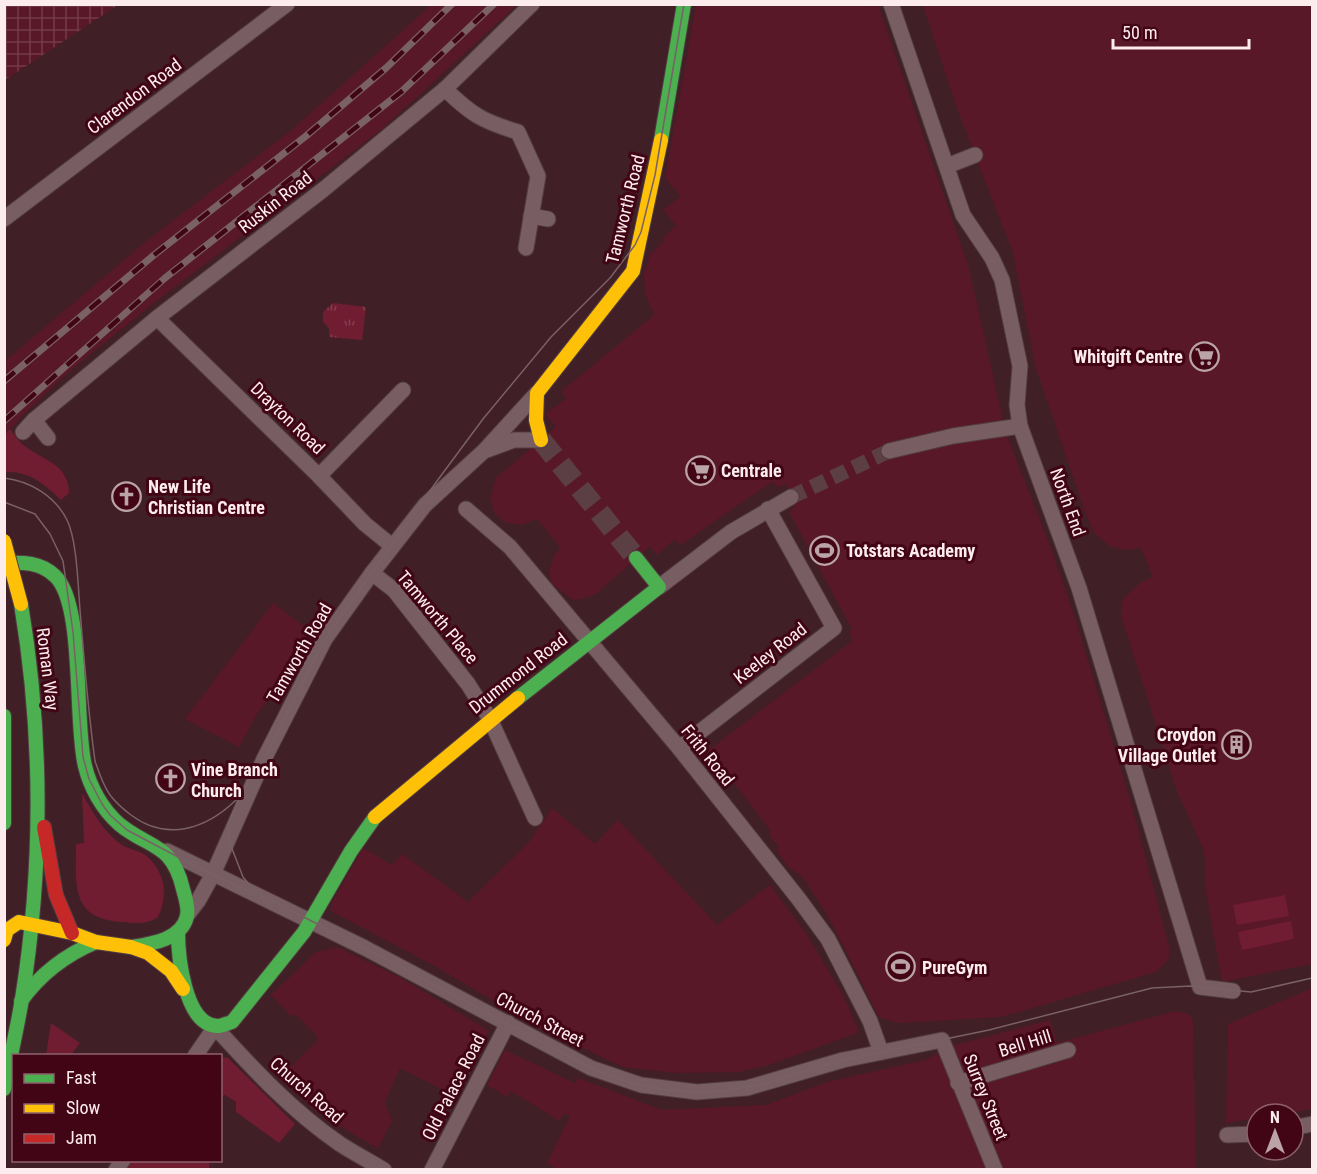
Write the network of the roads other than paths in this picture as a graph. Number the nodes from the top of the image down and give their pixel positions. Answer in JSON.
{"nodes":[{"id":1,"x":287,"y":4,"type":"edge"},
{"id":2,"x":532,"y":4,"type":"edge"},
{"id":3,"x":684,"y":4,"type":"edge"},
{"id":4,"x":891,"y":4,"type":"edge"},
{"id":5,"x":445,"y":89,"type":"junction"},
{"id":6,"x":975,"y":155,"type":"dead end"},
{"id":7,"x":947,"y":166,"type":"junction"},
{"id":8,"x":531,"y":216,"type":"junction"},
{"id":9,"x":4,"y":219,"type":"edge"},
{"id":10,"x":548,"y":219,"type":"dead end"},
{"id":11,"x":526,"y":248,"type":"dead end"},
{"id":12,"x":157,"y":318,"type":"junction"},
{"id":13,"x":403,"y":390,"type":"dead end"},
{"id":14,"x":537,"y":393,"type":"junction"},
{"id":15,"x":34,"y":420,"type":"junction"},
{"id":16,"x":1020,"y":426,"type":"junction"},
{"id":17,"x":23,"y":432,"type":"dead end"},
{"id":18,"x":48,"y":438,"type":"dead end"},
{"id":19,"x":541,"y":440,"type":"joint"},
{"id":20,"x":889,"y":451,"type":"tunnel mouth"},
{"id":21,"x":484,"y":452,"type":"junction"},
{"id":22,"x":319,"y":476,"type":"junction"},
{"id":23,"x":791,"y":497,"type":"tunnel mouth"},
{"id":24,"x":466,"y":509,"type":"dead end"},
{"id":25,"x":768,"y":509,"type":"junction"},
{"id":26,"x":4,"y":541,"type":"edge"},
{"id":27,"x":392,"y":546,"type":"junction"},
{"id":28,"x":636,"y":558,"type":"tunnel mouth"},
{"id":29,"x":4,"y":563,"type":"edge"},
{"id":30,"x":372,"y":573,"type":"junction"},
{"id":31,"x":659,"y":587,"type":"junction"},
{"id":32,"x":590,"y":640,"type":"junction"},
{"id":33,"x":4,"y":716,"type":"edge"},
{"id":34,"x":490,"y":719,"type":"junction"},
{"id":35,"x":678,"y":748,"type":"junction"},
{"id":36,"x":39,"y":806,"type":"junction"},
{"id":37,"x":5,"y":818,"type":"edge"},
{"id":38,"x":535,"y":818,"type":"dead end"},
{"id":39,"x":161,"y":848,"type":"junction"},
{"id":40,"x":213,"y":874,"type":"junction"},
{"id":41,"x":188,"y":914,"type":"junction"},
{"id":42,"x":310,"y":921,"type":"junction"},
{"id":43,"x":32,"y":923,"type":"junction"},
{"id":44,"x":178,"y":931,"type":"junction"},
{"id":45,"x":72,"y":933,"type":"junction"},
{"id":46,"x":4,"y":940,"type":"edge"},
{"id":47,"x":96,"y":942,"type":"junction"},
{"id":48,"x":131,"y":947,"type":"junction"},
{"id":49,"x":1233,"y":992,"type":"dead end"},
{"id":50,"x":187,"y":994,"type":"junction"},
{"id":51,"x":21,"y":1001,"type":"junction"},
{"id":52,"x":508,"y":1023,"type":"junction"},
{"id":53,"x":215,"y":1027,"type":"junction"},
{"id":54,"x":942,"y":1040,"type":"joint"},
{"id":55,"x":1068,"y":1050,"type":"dead end"},
{"id":56,"x":881,"y":1052,"type":"junction"},
{"id":57,"x":196,"y":1054,"type":"edge"},
{"id":58,"x":958,"y":1083,"type":"junction"},
{"id":59,"x":4,"y":1089,"type":"edge"},
{"id":60,"x":1245,"y":1134,"type":"edge"},
{"id":61,"x":1227,"y":1135,"type":"dead end"},
{"id":62,"x":384,"y":1170,"type":"edge"},
{"id":63,"x":432,"y":1170,"type":"edge"},
{"id":64,"x":994,"y":1170,"type":"edge"}],
"edges":[{"from":1,"to":9,"type":"street","name":"Clarendon Road"},
{"from":2,"to":5,"type":"street","name":"Ruskin Road"},
{"from":3,"to":14,"type":"street","name":"Tamworth Road"},
{"from":4,"to":7,"type":"street","name":"North End"},
{"from":5,"to":8,"type":"street"},
{"from":5,"to":12,"type":"street","name":"Ruskin Road"},
{"from":6,"to":7,"type":"street"},
{"from":7,"to":16,"type":"street","name":"North End"},
{"from":8,"to":10,"type":"street"},
{"from":8,"to":11,"type":"street"},
{"from":12,"to":15,"type":"street","name":"Ruskin Road"},
{"from":12,"to":22,"type":"street","name":"Drayton Road"},
{"from":13,"to":22,"type":"street"},
{"from":14,"to":19,"type":"street","name":"Tamworth Road"},
{"from":14,"to":21,"type":"street","name":"Tamworth Road"},
{"from":15,"to":17,"type":"street","name":"Ruskin Road"},
{"from":15,"to":18,"type":"street"},
{"from":16,"to":20,"type":"street"},
{"from":16,"to":49,"type":"street","name":"North End"},
{"from":19,"to":21,"type":"street","name":"Tamworth Road"},
{"from":21,"to":27,"type":"street","name":"Tamworth Road"},
{"from":22,"to":27,"type":"street","name":"Drayton Road"},
{"from":23,"to":25,"type":"street","name":"Drummond Road"},
{"from":24,"to":32,"type":"street","name":"Frith Road"},
{"from":25,"to":31,"type":"street","name":"Drummond Road"},
{"from":25,"to":35,"type":"street","name":"Keeley Road"},
{"from":26,"to":36,"type":"street","name":"Roman Way","bridge":true},
{"from":27,"to":30,"type":"street","name":"Tamworth Road"},
{"from":28,"to":31,"type":"street"},
{"from":29,"to":39,"type":"street"},
{"from":30,"to":34,"type":"street","name":"Tamworth Place"},
{"from":30,"to":40,"type":"street","name":"Tamworth Road"},
{"from":31,"to":32,"type":"street","name":"Drummond Road"},
{"from":32,"to":34,"type":"street","name":"Drummond Road"},
{"from":32,"to":35,"type":"street","name":"Frith Road"},
{"from":33,"to":37,"type":"street"},
{"from":34,"to":38,"type":"street","name":"Tamworth Place"},
{"from":34,"to":42,"type":"street","name":"Drummond Road"},
{"from":35,"to":56,"type":"street","name":"Frith Road"},
{"from":36,"to":43,"type":"street","name":"Roman Way"},
{"from":36,"to":45,"type":"street"},
{"from":39,"to":40,"type":"street","name":"Church Street"},
{"from":39,"to":41,"type":"street"},
{"from":40,"to":41,"type":"street","name":"Tamworth Road"},
{"from":40,"to":42,"type":"street","name":"Church Street"},
{"from":41,"to":44,"type":"street"},
{"from":42,"to":52,"type":"street","name":"Church Street"},
{"from":42,"to":53,"type":"street"},
{"from":43,"to":45,"type":"street"},
{"from":43,"to":46,"type":"street"},
{"from":43,"to":51,"type":"street","name":"Roman Way"},
{"from":44,"to":48,"type":"street"},
{"from":44,"to":50,"type":"street"},
{"from":45,"to":47,"type":"street"},
{"from":47,"to":48,"type":"street"},
{"from":47,"to":51,"type":"street"},
{"from":48,"to":50,"type":"street"},
{"from":50,"to":53,"type":"street"},
{"from":51,"to":59,"type":"street","name":"Roman Way"},
{"from":52,"to":56,"type":"street","name":"Church Street"},
{"from":52,"to":63,"type":"street","name":"Old Palace Road"},
{"from":53,"to":57,"type":"street"},
{"from":53,"to":62,"type":"street","name":"Church Road"},
{"from":54,"to":56,"type":"street","name":"Church Street"},
{"from":54,"to":58,"type":"street","name":"Surrey Street"},
{"from":55,"to":58,"type":"street","name":"Bell Hill"},
{"from":58,"to":64,"type":"street","name":"Surrey Street"},
{"from":60,"to":61,"type":"street"}]}
